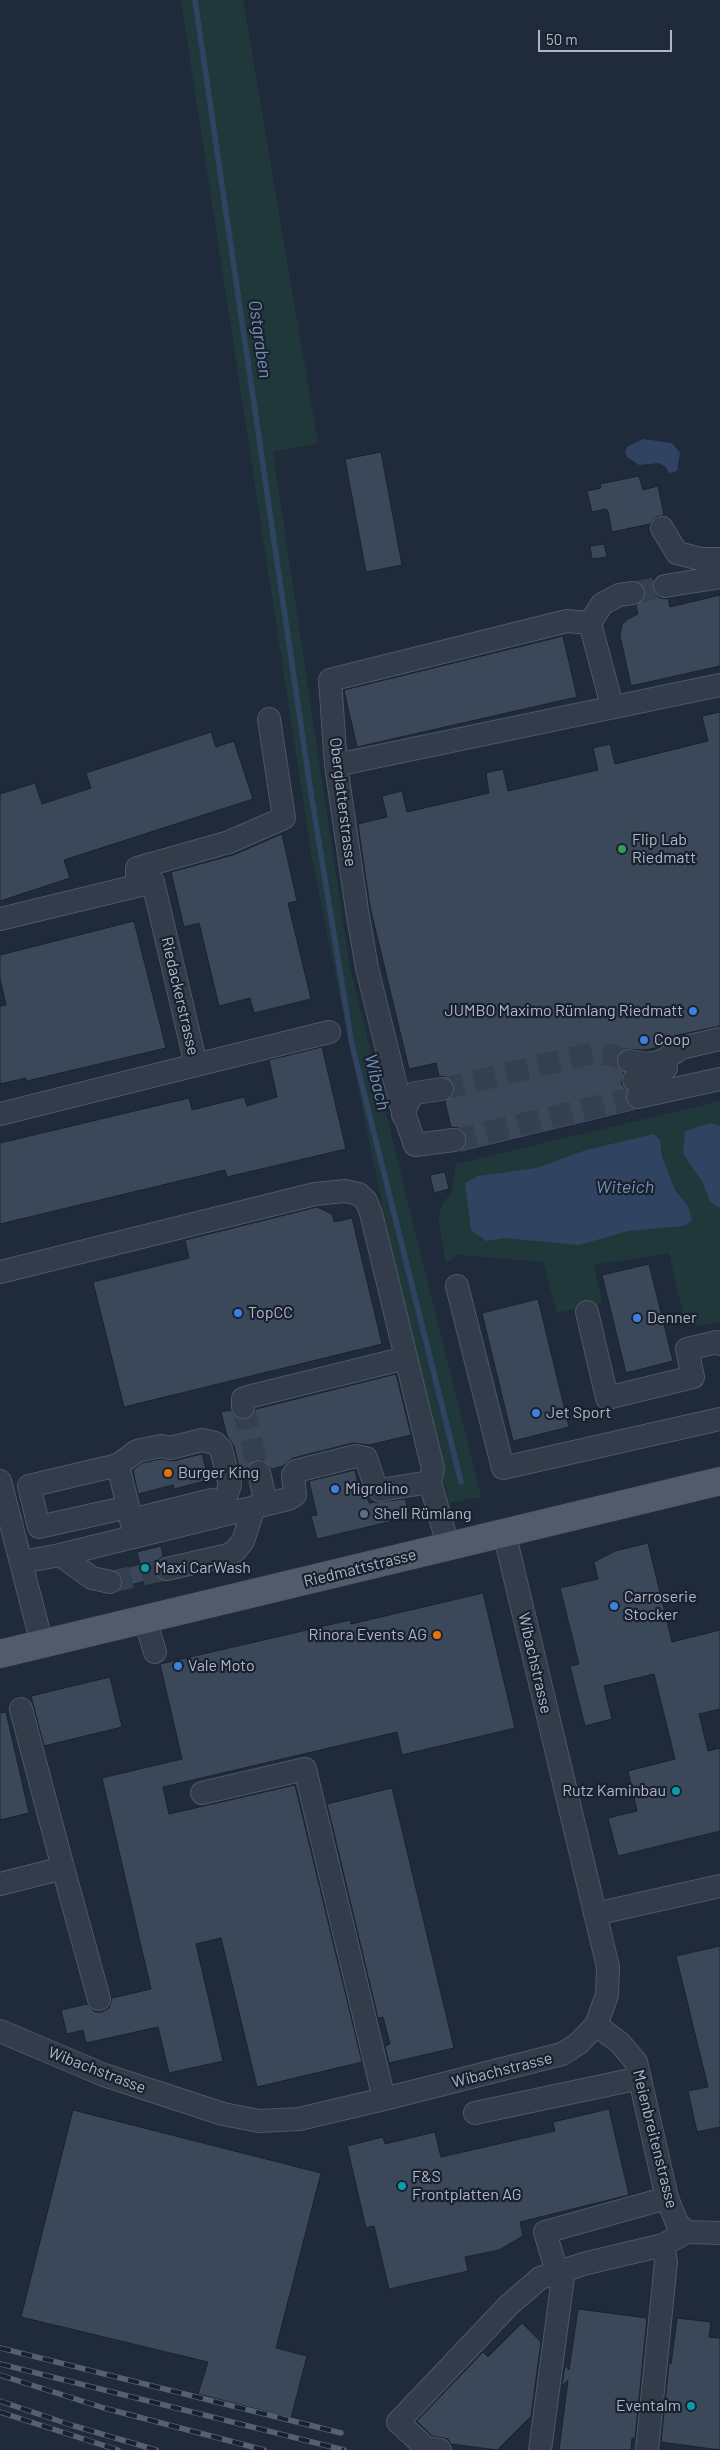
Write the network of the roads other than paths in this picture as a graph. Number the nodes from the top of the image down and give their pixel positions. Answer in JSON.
{"nodes":[{"id":1,"x":662,"y":528,"type":"dead end"},
{"id":2,"x":720,"y":559,"type":"edge"},
{"id":3,"x":720,"y":577,"type":"edge"},
{"id":4,"x":665,"y":586,"type":"tunnel mouth"},
{"id":5,"x":633,"y":593,"type":"tunnel mouth"},
{"id":6,"x":590,"y":623,"type":"junction"},
{"id":7,"x":720,"y":685,"type":"edge"},
{"id":8,"x":612,"y":706,"type":"junction"},
{"id":9,"x":269,"y":719,"type":"dead end"},
{"id":10,"x":336,"y":765,"type":"junction"},
{"id":11,"x":138,"y":886,"type":"junction"},
{"id":12,"x":0,"y":919,"type":"edge"},
{"id":13,"x":329,"y":1032,"type":"dead end"},
{"id":14,"x":720,"y":1039,"type":"edge"},
{"id":15,"x":672,"y":1060,"type":"junction"},
{"id":16,"x":196,"y":1065,"type":"junction"},
{"id":17,"x":720,"y":1079,"type":"edge"},
{"id":18,"x":442,"y":1089,"type":"tunnel mouth"},
{"id":19,"x":681,"y":1089,"type":"junction"},
{"id":20,"x":0,"y":1114,"type":"edge"},
{"id":21,"x":404,"y":1115,"type":"junction"},
{"id":22,"x":454,"y":1140,"type":"tunnel mouth"},
{"id":23,"x":0,"y":1272,"type":"edge"},
{"id":24,"x":457,"y":1286,"type":"dead end"},
{"id":25,"x":587,"y":1312,"type":"dead end"},
{"id":26,"x":720,"y":1344,"type":"edge"},
{"id":27,"x":406,"y":1358,"type":"junction"},
{"id":28,"x":244,"y":1407,"type":"dead end"},
{"id":29,"x":720,"y":1419,"type":"edge"},
{"id":30,"x":118,"y":1465,"type":"junction"},
{"id":31,"x":259,"y":1472,"type":"tunnel mouth"},
{"id":32,"x":0,"y":1481,"type":"edge"},
{"id":33,"x":720,"y":1481,"type":"edge"},
{"id":34,"x":430,"y":1482,"type":"junction"},
{"id":35,"x":260,"y":1506,"type":"junction"},
{"id":36,"x":225,"y":1508,"type":"junction"},
{"id":37,"x":131,"y":1521,"type":"junction"},
{"id":38,"x":504,"y":1532,"type":"junction"},
{"id":39,"x":448,"y":1545,"type":"junction"},
{"id":40,"x":60,"y":1555,"type":"junction"},
{"id":41,"x":22,"y":1562,"type":"junction"},
{"id":42,"x":167,"y":1569,"type":"tunnel mouth"},
{"id":43,"x":110,"y":1582,"type":"tunnel mouth"},
{"id":44,"x":145,"y":1620,"type":"junction"},
{"id":45,"x":42,"y":1644,"type":"junction"},
{"id":46,"x":155,"y":1652,"type":"dead end"},
{"id":47,"x":0,"y":1654,"type":"edge"},
{"id":48,"x":21,"y":1709,"type":"dead end"},
{"id":49,"x":202,"y":1793,"type":"dead end"},
{"id":50,"x":63,"y":1868,"type":"junction"},
{"id":51,"x":0,"y":1884,"type":"edge"},
{"id":52,"x":720,"y":1886,"type":"edge"},
{"id":53,"x":595,"y":1914,"type":"junction"},
{"id":54,"x":99,"y":1999,"type":"dead end"},
{"id":55,"x":596,"y":2025,"type":"junction"},
{"id":56,"x":0,"y":2030,"type":"edge"},
{"id":57,"x":640,"y":2078,"type":"junction"},
{"id":58,"x":384,"y":2100,"type":"junction"},
{"id":59,"x":475,"y":2112,"type":"dead end"},
{"id":60,"x":666,"y":2198,"type":"junction"},
{"id":61,"x":687,"y":2232,"type":"junction"},
{"id":62,"x":720,"y":2233,"type":"edge"},
{"id":63,"x":663,"y":2245,"type":"junction"},
{"id":64,"x":561,"y":2271,"type":"junction"},
{"id":65,"x":440,"y":2450,"type":"edge"},
{"id":66,"x":540,"y":2450,"type":"edge"},
{"id":67,"x":647,"y":2450,"type":"edge"}],
"edges":[{"from":1,"to":2,"type":"street"},
{"from":3,"to":4,"type":"street"},
{"from":5,"to":6,"type":"street"},
{"from":6,"to":8,"type":"street"},
{"from":6,"to":10,"type":"street","name":"Oberglatterstrasse"},
{"from":7,"to":8,"type":"street"},
{"from":8,"to":10,"type":"street"},
{"from":9,"to":11,"type":"street"},
{"from":10,"to":21,"type":"street","name":"Oberglatterstrasse"},
{"from":11,"to":12,"type":"street"},
{"from":11,"to":16,"type":"street","name":"Riedackerstrasse"},
{"from":13,"to":16,"type":"street"},
{"from":14,"to":15,"type":"street"},
{"from":15,"to":19,"type":"street"},
{"from":15,"to":19,"type":"street"},
{"from":16,"to":20,"type":"street","name":"Riedackerstrasse"},
{"from":17,"to":19,"type":"street"},
{"from":18,"to":21,"type":"street"},
{"from":21,"to":22,"type":"street","name":"Oberglatterstrasse"},
{"from":23,"to":27,"type":"street"},
{"from":24,"to":29,"type":"street"},
{"from":25,"to":26,"type":"street"},
{"from":27,"to":28,"type":"street"},
{"from":27,"to":34,"type":"street"},
{"from":30,"to":36,"type":"street"},
{"from":30,"to":37,"type":"street"},
{"from":30,"to":37,"type":"street"},
{"from":31,"to":35,"type":"street"},
{"from":32,"to":41,"type":"street"},
{"from":33,"to":38,"type":"main road","name":"Riedmattstrasse"},
{"from":34,"to":35,"type":"street"},
{"from":34,"to":39,"type":"street"},
{"from":35,"to":36,"type":"street"},
{"from":35,"to":42,"type":"street"},
{"from":36,"to":37,"type":"street"},
{"from":37,"to":40,"type":"street"},
{"from":38,"to":39,"type":"main road","name":"Riedmattstrasse"},
{"from":38,"to":53,"type":"street","name":"Wibachstrasse"},
{"from":39,"to":44,"type":"main road","name":"Riedmattstrasse"},
{"from":40,"to":41,"type":"street"},
{"from":40,"to":43,"type":"street"},
{"from":41,"to":45,"type":"street"},
{"from":44,"to":45,"type":"main road","name":"Riedmattstrasse"},
{"from":44,"to":46,"type":"street"},
{"from":45,"to":47,"type":"main road","name":"Riedmattstrasse"},
{"from":48,"to":50,"type":"street"},
{"from":49,"to":58,"type":"street"},
{"from":50,"to":51,"type":"street"},
{"from":50,"to":54,"type":"street"},
{"from":52,"to":53,"type":"street"},
{"from":53,"to":55,"type":"street","name":"Wibachstrasse"},
{"from":55,"to":57,"type":"street","name":"Meienbreitenstrasse"},
{"from":55,"to":58,"type":"street","name":"Wibachstrasse"},
{"from":56,"to":58,"type":"street","name":"Wibachstrasse"},
{"from":57,"to":59,"type":"street"},
{"from":57,"to":60,"type":"street","name":"Meienbreitenstrasse"},
{"from":60,"to":61,"type":"street","name":"Meienbreitenstrasse"},
{"from":60,"to":64,"type":"street"},
{"from":61,"to":62,"type":"street"},
{"from":61,"to":63,"type":"street"},
{"from":63,"to":64,"type":"street"},
{"from":63,"to":67,"type":"street"},
{"from":64,"to":65,"type":"street"},
{"from":64,"to":66,"type":"street"}]}
